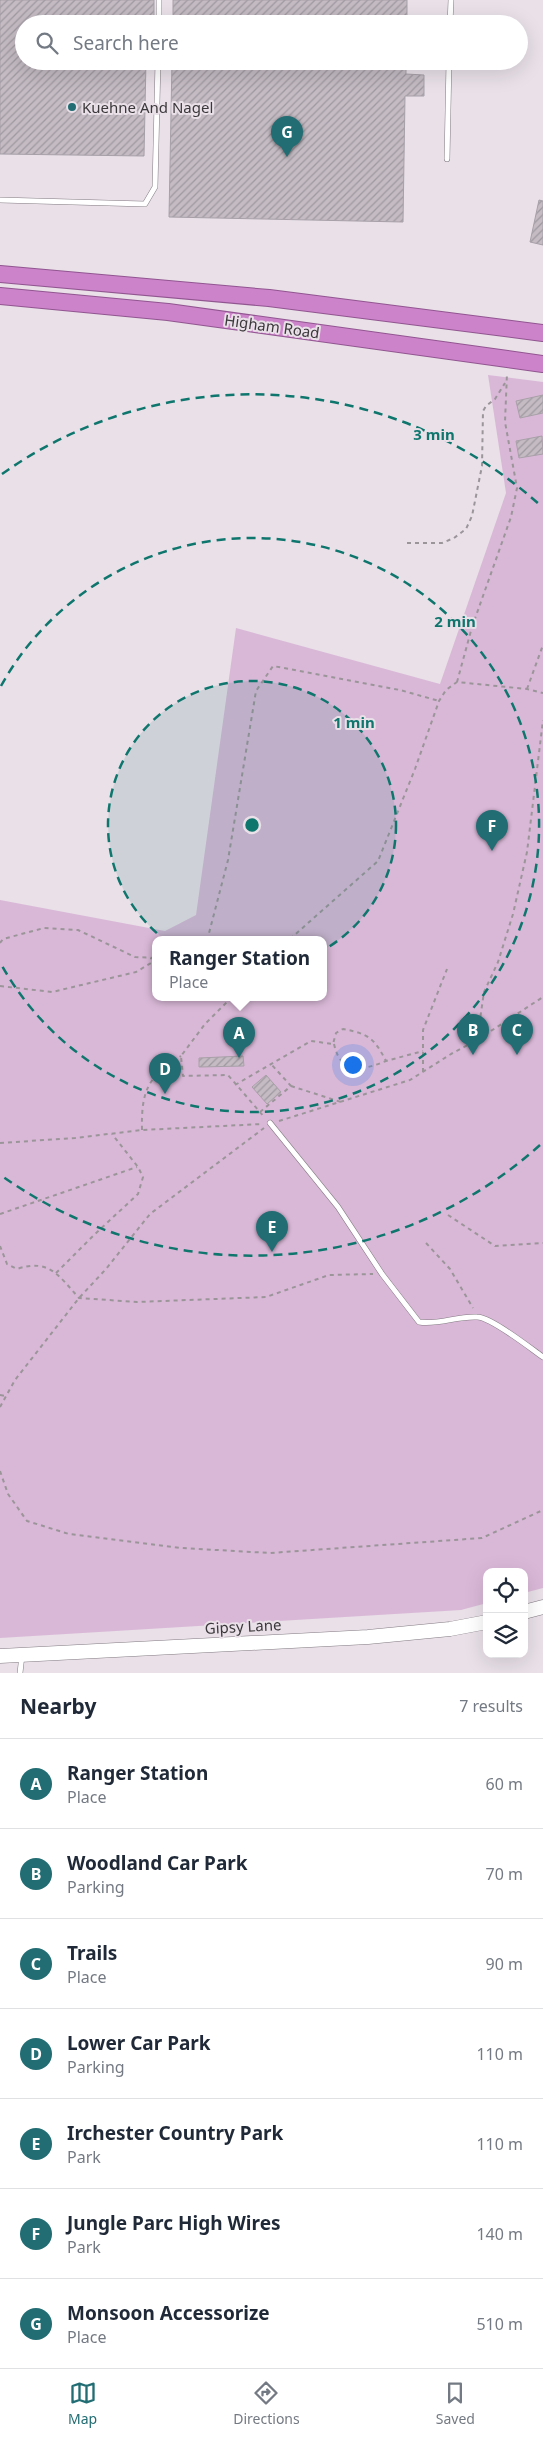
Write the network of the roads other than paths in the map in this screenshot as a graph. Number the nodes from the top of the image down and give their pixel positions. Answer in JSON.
{"nodes":[{"id":1,"x":159,"y":0,"type":"edge"},
{"id":2,"x":451,"y":0,"type":"edge"},
{"id":3,"x":159,"y":15,"type":"edge"},
{"id":4,"x":450,"y":15,"type":"edge"},
{"id":5,"x":158,"y":70,"type":"edge"},
{"id":6,"x":449,"y":70,"type":"edge"},
{"id":7,"x":447,"y":159,"type":"dead end"},
{"id":8,"x":0,"y":200,"type":"edge"},
{"id":9,"x":0,"y":274,"type":"edge"},
{"id":10,"x":0,"y":296,"type":"edge"},
{"id":11,"x":543,"y":332,"type":"edge"},
{"id":12,"x":543,"y":364,"type":"edge"},
{"id":13,"x":270,"y":1123,"type":"road end"},
{"id":14,"x":543,"y":1357,"type":"edge"},
{"id":15,"x":543,"y":1607,"type":"edge"},
{"id":16,"x":528,"y":1611,"type":"edge"},
{"id":17,"x":483,"y":1623,"type":"edge"},
{"id":18,"x":22,"y":1654,"type":"junction"},
{"id":19,"x":0,"y":1656,"type":"edge"},
{"id":20,"x":20,"y":1673,"type":"edge"}],
"edges":[{"from":1,"to":3,"type":"lane"},
{"from":2,"to":4,"type":"lane"},
{"from":5,"to":8,"type":"lane"},
{"from":6,"to":7,"type":"lane"},
{"from":9,"to":11,"type":"highway","name":"Higham Road"},
{"from":10,"to":12,"type":"highway","name":"Higham Road"},
{"from":13,"to":14,"type":"lane"},
{"from":15,"to":16,"type":"main road"},
{"from":17,"to":18,"type":"main road","name":"Gipsy Lane"},
{"from":18,"to":19,"type":"main road","name":"Gipsy Lane"},
{"from":18,"to":20,"type":"lane"}]}
